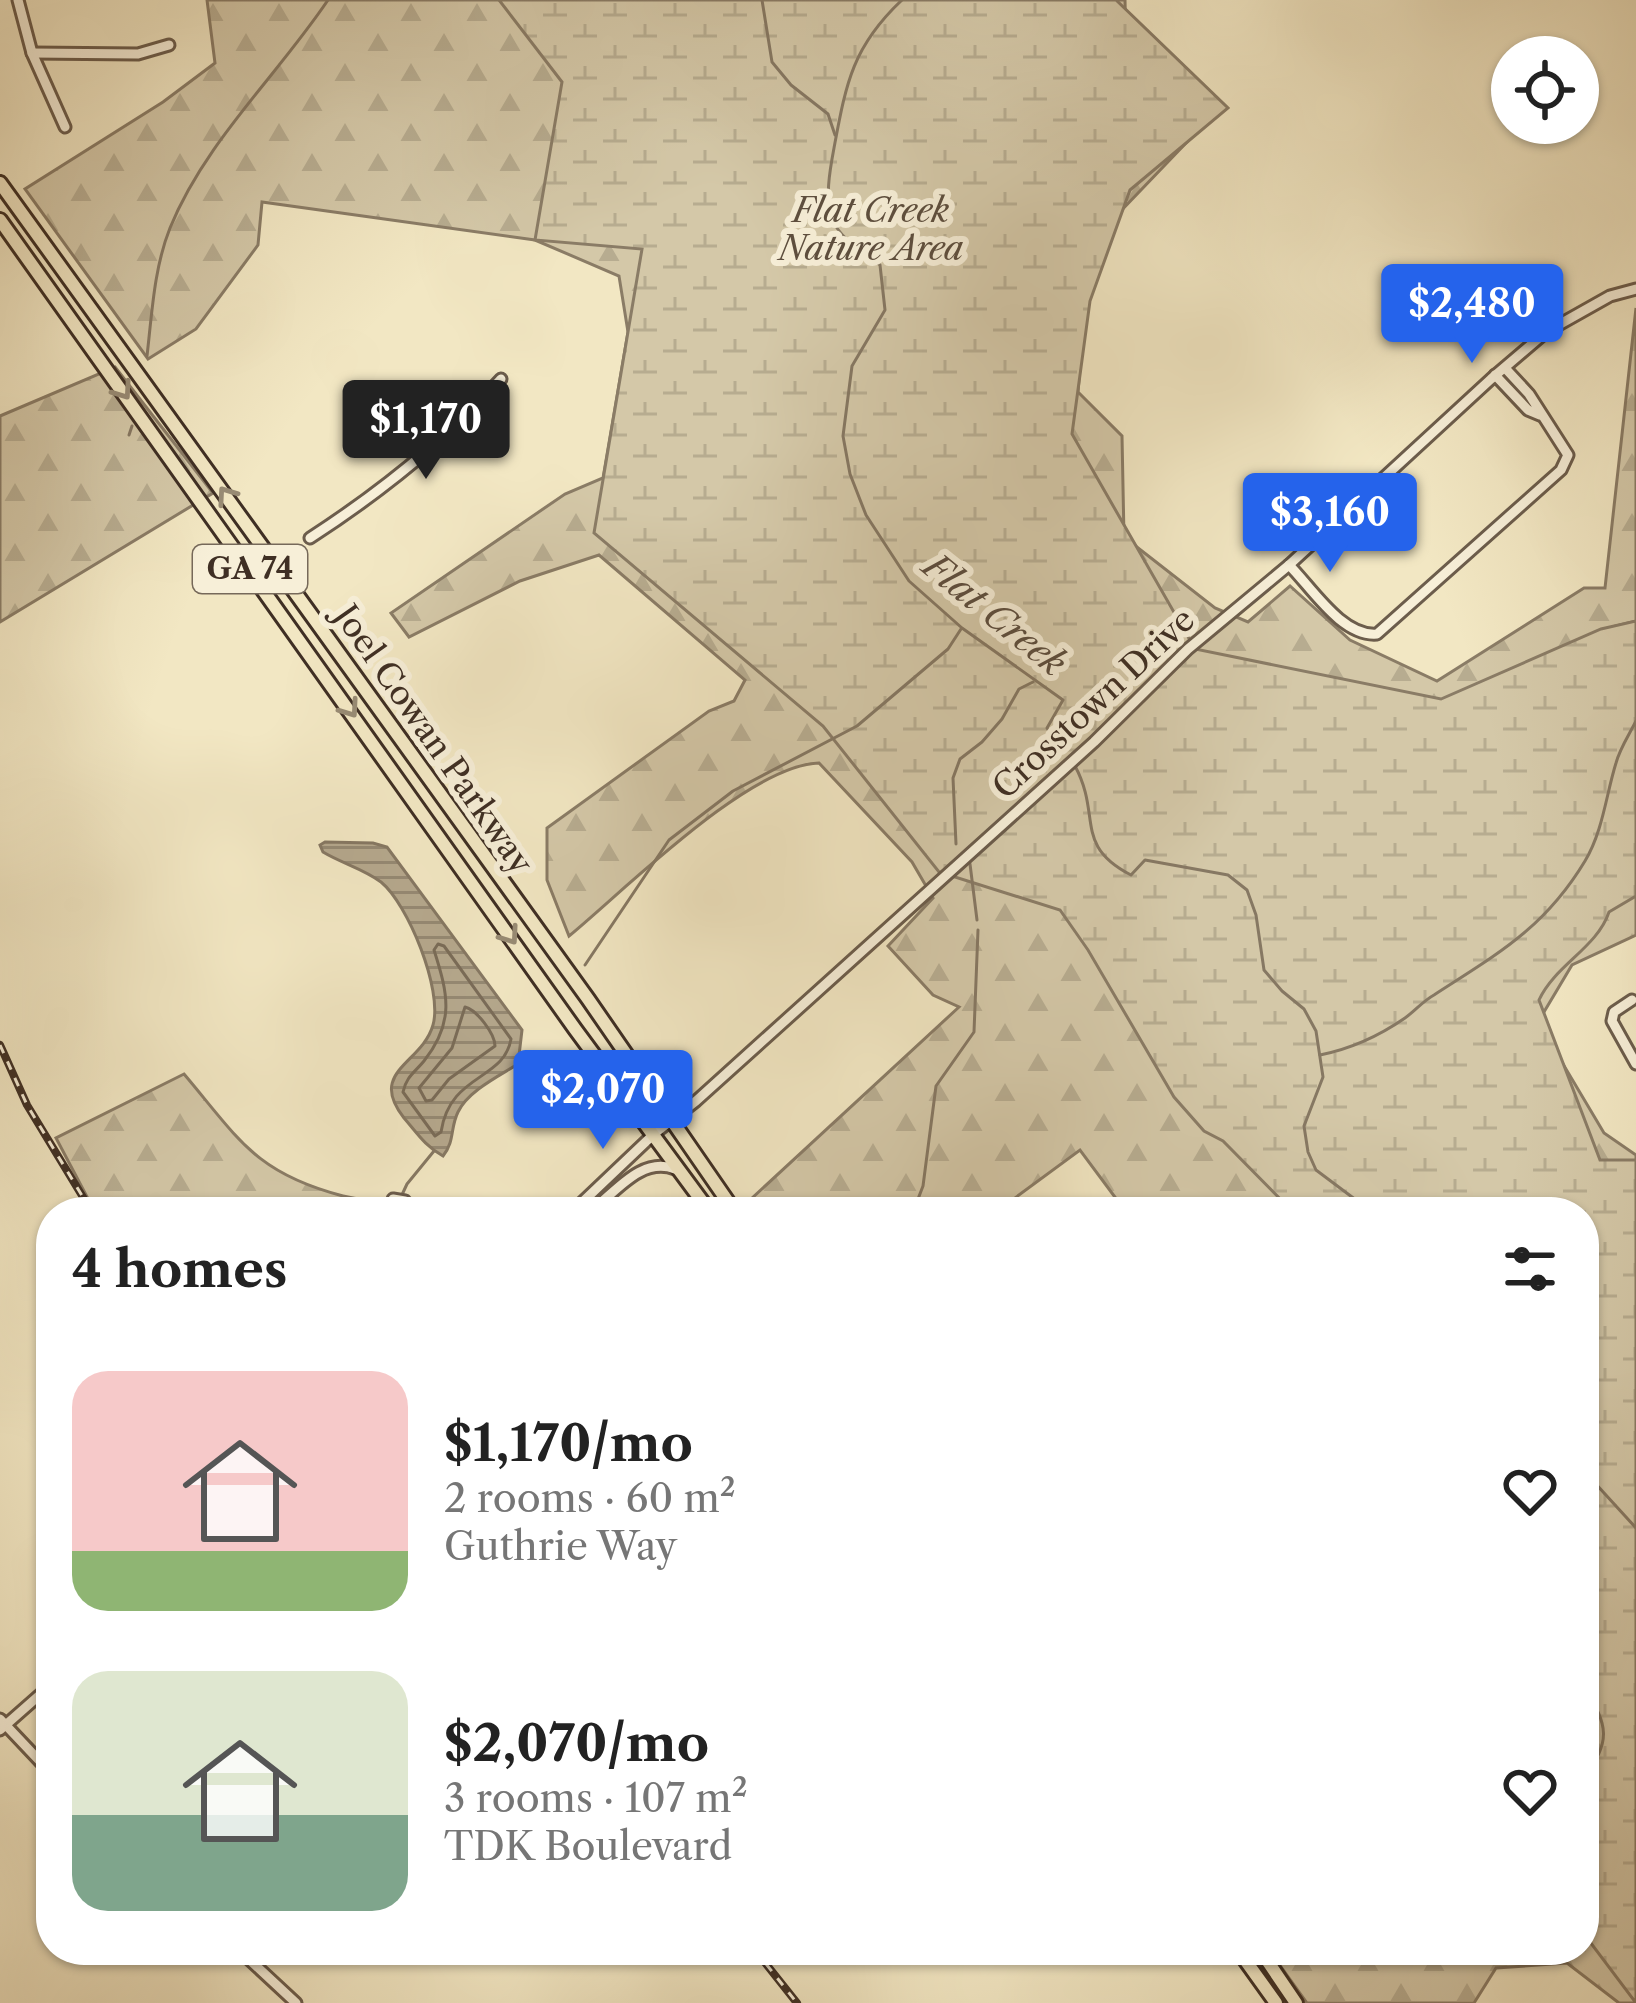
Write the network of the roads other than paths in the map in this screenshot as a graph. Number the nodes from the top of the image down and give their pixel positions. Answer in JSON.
{"nodes":[{"id":1,"x":18,"y":0,"type":"edge"},
{"id":2,"x":169,"y":45,"type":"dead end"},
{"id":3,"x":32,"y":53,"type":"junction"},
{"id":4,"x":65,"y":127,"type":"dead end"},
{"id":5,"x":0,"y":183,"type":"edge"},
{"id":6,"x":0,"y":220,"type":"edge"},
{"id":7,"x":1636,"y":289,"type":"edge"},
{"id":8,"x":1500,"y":371,"type":"junction"},
{"id":9,"x":501,"y":379,"type":"dead end"},
{"id":10,"x":310,"y":538,"type":"dead end"},
{"id":11,"x":1289,"y":565,"type":"junction"},
{"id":12,"x":1632,"y":1000,"type":"dead end"},
{"id":13,"x":1636,"y":1064,"type":"edge"},
{"id":14,"x":671,"y":1120,"type":"junction"},
{"id":15,"x":655,"y":1133,"type":"junction"},
{"id":16,"x":683,"y":1173,"type":"junction"},
{"id":17,"x":588,"y":1197,"type":"edge"},
{"id":18,"x":608,"y":1197,"type":"edge"},
{"id":19,"x":700,"y":1197,"type":"edge"},
{"id":20,"x":725,"y":1197,"type":"edge"},
{"id":21,"x":36,"y":1696,"type":"edge"},
{"id":22,"x":2,"y":1724,"type":"edge"},
{"id":23,"x":36,"y":1758,"type":"edge"},
{"id":24,"x":255,"y":1965,"type":"edge"},
{"id":25,"x":1249,"y":1965,"type":"edge"},
{"id":26,"x":1270,"y":1965,"type":"edge"},
{"id":27,"x":296,"y":2003,"type":"edge"},
{"id":28,"x":1276,"y":2003,"type":"edge"},
{"id":29,"x":1297,"y":2003,"type":"edge"}],
"edges":[{"from":1,"to":3,"type":"street"},
{"from":2,"to":3,"type":"street"},
{"from":3,"to":4,"type":"street"},
{"from":14,"to":5,"type":"main road","name":"Joel Cowan Parkway","number":"GA 74","one_way":true},
{"from":6,"to":15,"type":"main road","name":"Joel Cowan Parkway","number":"GA 74","one_way":true},
{"from":7,"to":8,"type":"street","name":"Crosstown Drive"},
{"from":8,"to":11,"type":"street","name":"Crosstown Drive"},
{"from":8,"to":11,"type":"street"},
{"from":9,"to":10,"type":"street"},
{"from":11,"to":14,"type":"street","name":"Crosstown Drive"},
{"from":12,"to":13,"type":"street"},
{"from":14,"to":15,"type":"street","name":"Crosstown Drive"},
{"from":14,"to":20,"type":"main road","name":"Joel Cowan Parkway","number":"GA 74"},
{"from":15,"to":16,"type":"main road","name":"Joel Cowan Parkway","number":"GA 74"},
{"from":15,"to":17,"type":"street","name":"Crosstown Drive"},
{"from":16,"to":18,"type":"street"},
{"from":16,"to":19,"type":"main road","name":"Joel Cowan Parkway","number":"GA 74"},
{"from":21,"to":22,"type":"street"},
{"from":22,"to":23,"type":"street"},
{"from":24,"to":27,"type":"street"},
{"from":25,"to":28,"type":"main road"},
{"from":26,"to":29,"type":"main road"}]}
